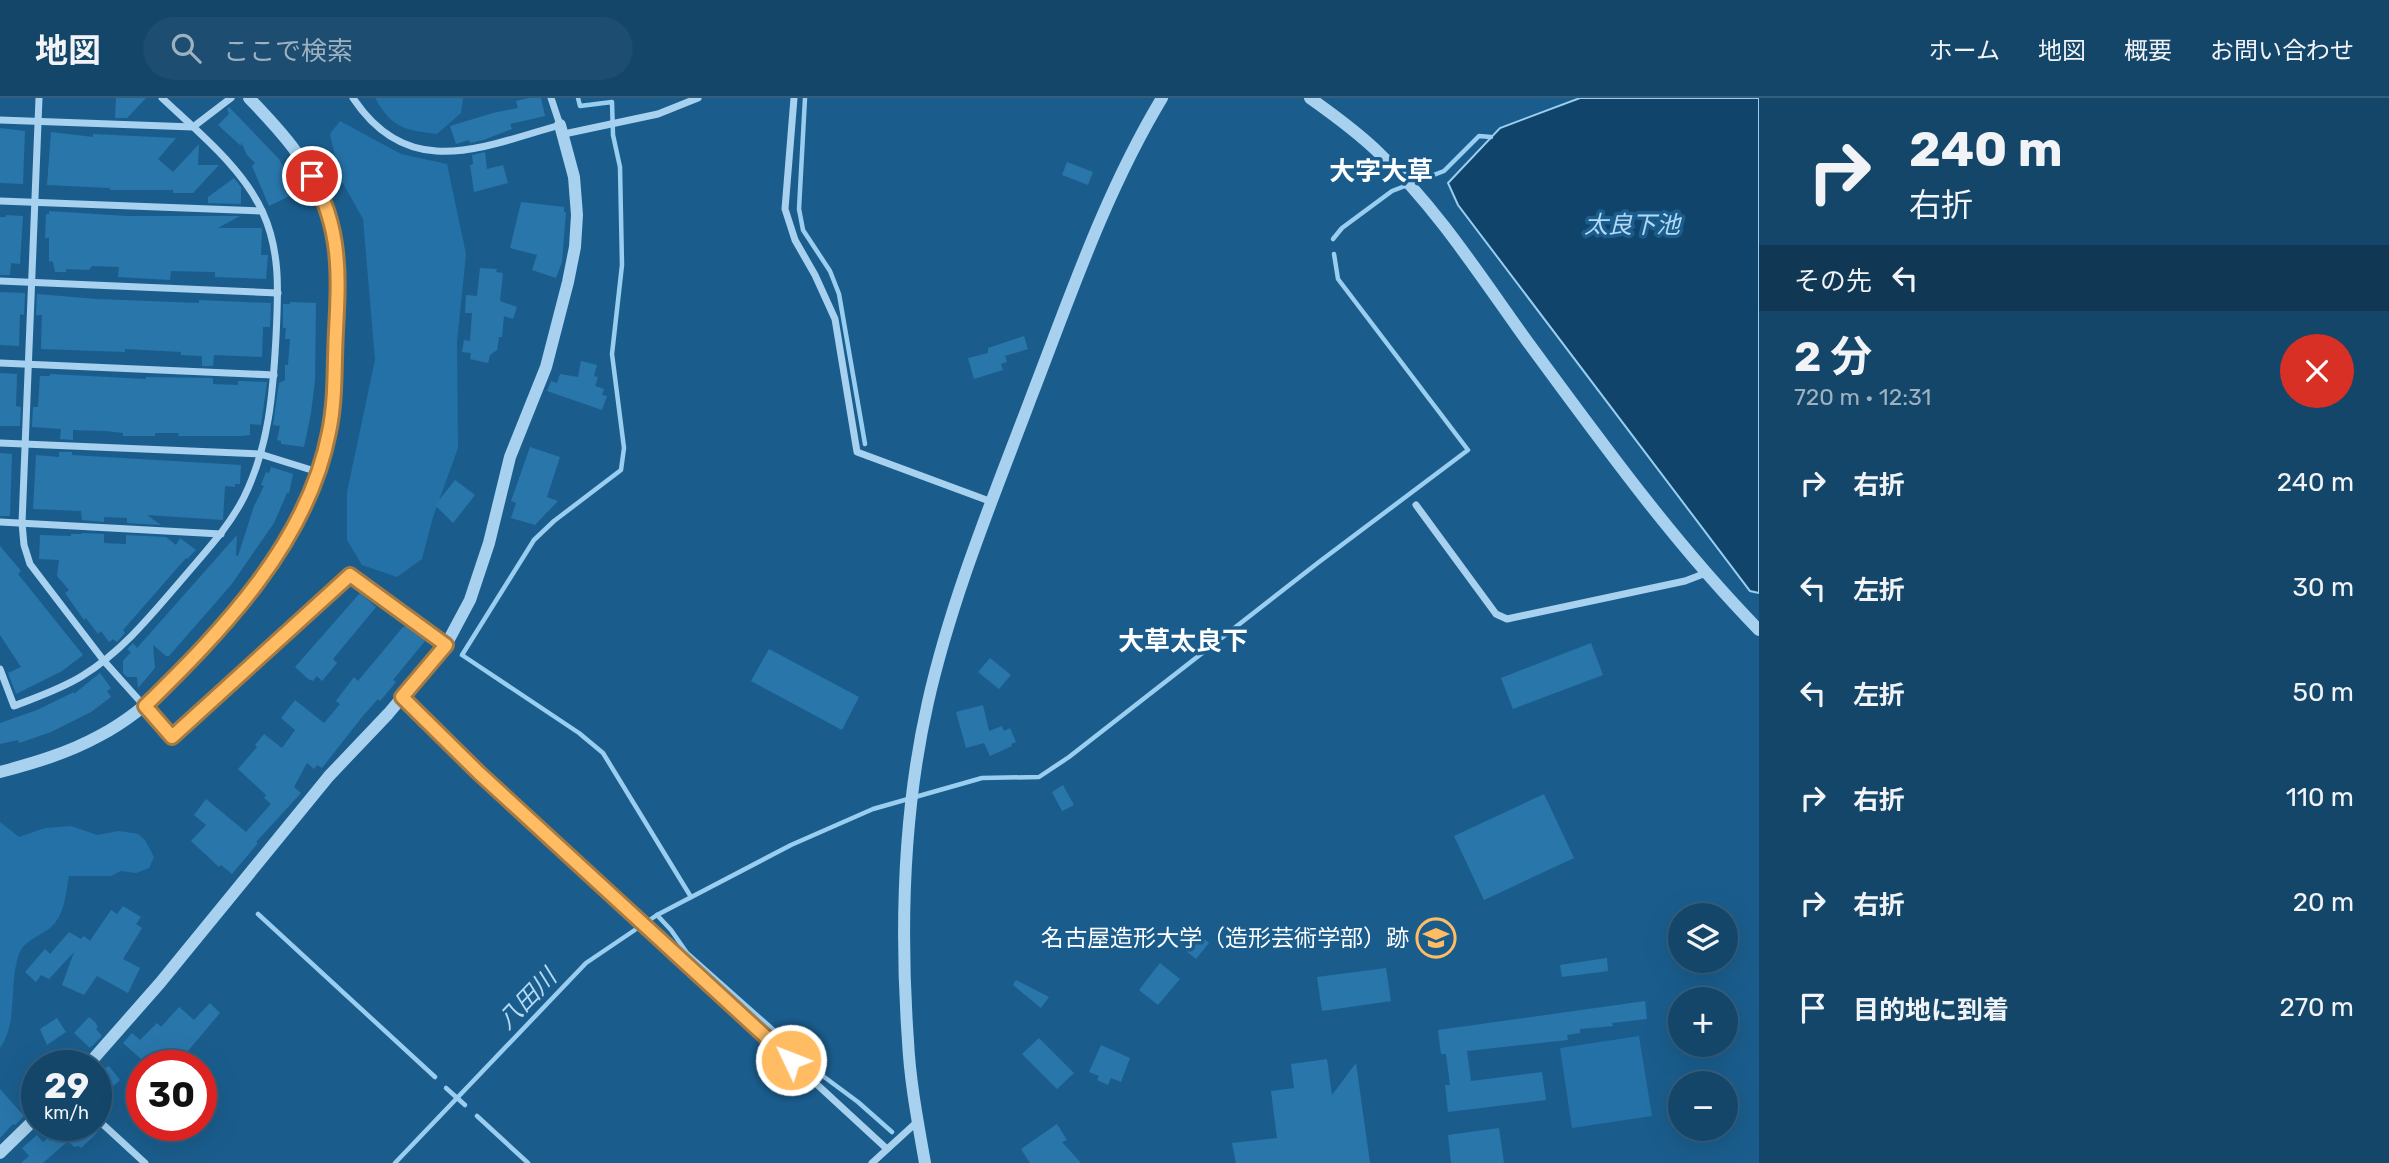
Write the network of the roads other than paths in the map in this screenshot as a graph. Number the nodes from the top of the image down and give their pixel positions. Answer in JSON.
{"nodes":[{"id":1,"x":39,"y":98,"type":"edge"},
{"id":2,"x":163,"y":98,"type":"edge"},
{"id":3,"x":231,"y":98,"type":"edge"},
{"id":4,"x":249,"y":98,"type":"edge"},
{"id":5,"x":353,"y":98,"type":"edge"},
{"id":6,"x":551,"y":98,"type":"edge"},
{"id":7,"x":698,"y":98,"type":"edge"},
{"id":8,"x":794,"y":98,"type":"edge"},
{"id":9,"x":1162,"y":98,"type":"edge"},
{"id":10,"x":1310,"y":98,"type":"edge"},
{"id":11,"x":0,"y":120,"type":"edge"},
{"id":12,"x":38,"y":122,"type":"junction"},
{"id":13,"x":193,"y":127,"type":"junction"},
{"id":14,"x":562,"y":130,"type":"junction"},
{"id":15,"x":0,"y":201,"type":"edge"},
{"id":16,"x":36,"y":203,"type":"junction"},
{"id":17,"x":262,"y":211,"type":"junction"},
{"id":18,"x":0,"y":281,"type":"edge"},
{"id":19,"x":32,"y":283,"type":"junction"},
{"id":20,"x":278,"y":292,"type":"junction"},
{"id":21,"x":0,"y":363,"type":"edge"},
{"id":22,"x":30,"y":364,"type":"junction"},
{"id":23,"x":274,"y":375,"type":"junction"},
{"id":24,"x":0,"y":443,"type":"edge"},
{"id":25,"x":27,"y":444,"type":"junction"},
{"id":26,"x":260,"y":454,"type":"junction"},
{"id":27,"x":318,"y":472,"type":"junction"},
{"id":28,"x":992,"y":502,"type":"junction"},
{"id":29,"x":1416,"y":505,"type":"dead end"},
{"id":30,"x":0,"y":522,"type":"edge"},
{"id":31,"x":22,"y":523,"type":"junction"},
{"id":32,"x":221,"y":534,"type":"junction"},
{"id":33,"x":1706,"y":573,"type":"junction"},
{"id":34,"x":1759,"y":630,"type":"edge"},
{"id":35,"x":446,"y":645,"type":"junction"},
{"id":36,"x":104,"y":661,"type":"junction"},
{"id":37,"x":0,"y":669,"type":"edge"},
{"id":38,"x":402,"y":697,"type":"junction"},
{"id":39,"x":145,"y":706,"type":"junction"},
{"id":40,"x":0,"y":772,"type":"edge"},
{"id":41,"x":101,"y":1050,"type":"edge"},
{"id":42,"x":918,"y":1120,"type":"junction"},
{"id":43,"x":21,"y":1133,"type":"edge"},
{"id":44,"x":112,"y":1133,"type":"edge"},
{"id":45,"x":887,"y":1149,"type":"junction"},
{"id":46,"x":0,"y":1153,"type":"edge"},
{"id":47,"x":145,"y":1163,"type":"edge"},
{"id":48,"x":872,"y":1163,"type":"edge"},
{"id":49,"x":925,"y":1163,"type":"edge"}],
"edges":[{"from":1,"to":12,"type":"street"},
{"from":2,"to":13,"type":"street"},
{"from":3,"to":13,"type":"street"},
{"from":4,"to":27,"type":"street"},
{"from":5,"to":14,"type":"street"},
{"from":6,"to":14,"type":"street"},
{"from":7,"to":14,"type":"street"},
{"from":8,"to":28,"type":"street"},
{"from":9,"to":28,"type":"street"},
{"from":10,"to":33,"type":"street"},
{"from":11,"to":12,"type":"street"},
{"from":12,"to":13,"type":"street"},
{"from":12,"to":16,"type":"street"},
{"from":13,"to":17,"type":"street"},
{"from":14,"to":35,"type":"street"},
{"from":15,"to":16,"type":"street"},
{"from":16,"to":17,"type":"street"},
{"from":16,"to":19,"type":"street"},
{"from":17,"to":20,"type":"street"},
{"from":18,"to":19,"type":"street"},
{"from":19,"to":20,"type":"street"},
{"from":19,"to":22,"type":"street"},
{"from":20,"to":23,"type":"street"},
{"from":21,"to":22,"type":"street"},
{"from":22,"to":23,"type":"street"},
{"from":22,"to":25,"type":"street"},
{"from":23,"to":26,"type":"street"},
{"from":24,"to":25,"type":"street"},
{"from":25,"to":26,"type":"street"},
{"from":25,"to":31,"type":"street"},
{"from":26,"to":27,"type":"street"},
{"from":26,"to":32,"type":"street"},
{"from":27,"to":39,"type":"street"},
{"from":28,"to":42,"type":"street"},
{"from":29,"to":33,"type":"street"},
{"from":30,"to":31,"type":"street"},
{"from":31,"to":32,"type":"street"},
{"from":31,"to":36,"type":"street"},
{"from":32,"to":36,"type":"street"},
{"from":33,"to":34,"type":"street"},
{"from":35,"to":38,"type":"street"},
{"from":35,"to":39,"type":"street"},
{"from":36,"to":37,"type":"street"},
{"from":36,"to":39,"type":"street"},
{"from":38,"to":41,"type":"street"},
{"from":38,"to":45,"type":"street"},
{"from":39,"to":40,"type":"street"},
{"from":42,"to":45,"type":"street"},
{"from":42,"to":49,"type":"street"},
{"from":43,"to":46,"type":"street"},
{"from":44,"to":47,"type":"street"},
{"from":45,"to":48,"type":"street"}]}
